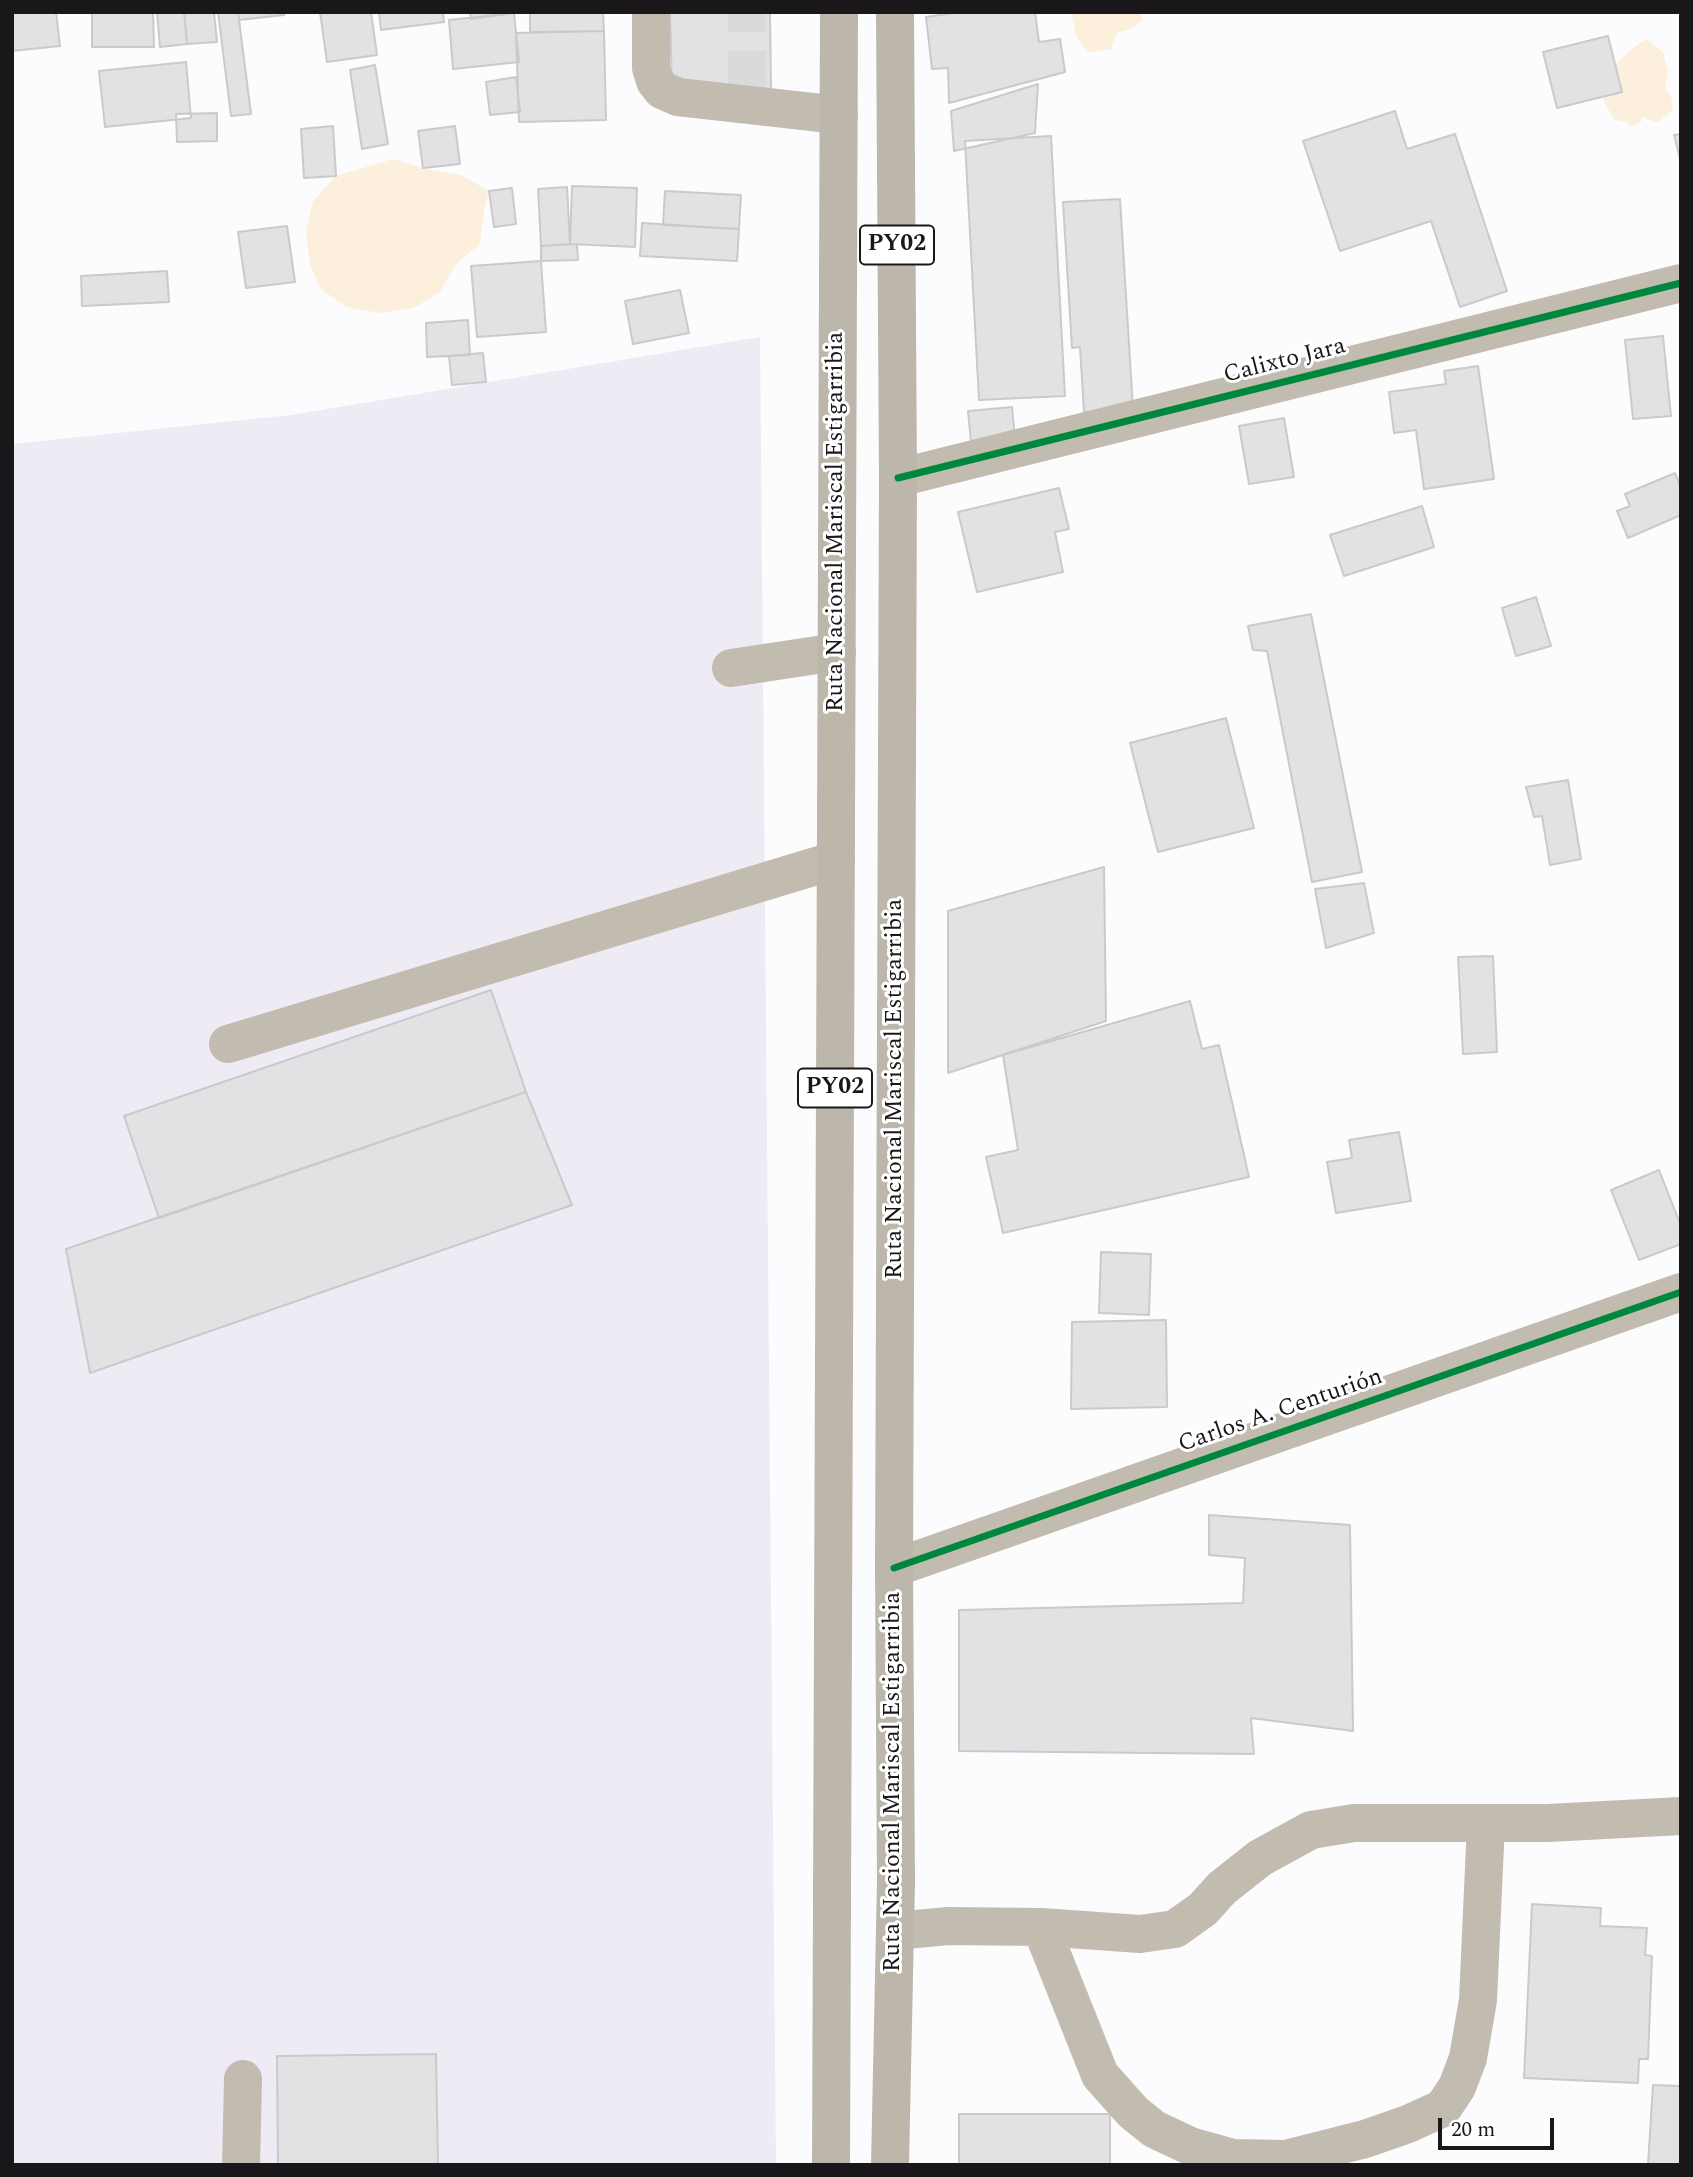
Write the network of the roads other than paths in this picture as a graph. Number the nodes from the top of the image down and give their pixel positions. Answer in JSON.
{"nodes":[{"id":1,"x":650,"y":12,"type":"edge"},
{"id":2,"x":839,"y":12,"type":"edge"},
{"id":3,"x":895,"y":12,"type":"edge"},
{"id":4,"x":839,"y":115,"type":"junction"},
{"id":5,"x":1681,"y":283,"type":"edge"},
{"id":6,"x":898,"y":478,"type":"junction"},
{"id":7,"x":837,"y":652,"type":"junction"},
{"id":8,"x":731,"y":668,"type":"dead end"},
{"id":9,"x":836,"y":860,"type":"junction"},
{"id":10,"x":228,"y":1044,"type":"dead end"},
{"id":11,"x":1681,"y":1292,"type":"edge"},
{"id":12,"x":894,"y":1568,"type":"junction"},
{"id":13,"x":1681,"y":1816,"type":"edge"},
{"id":14,"x":1486,"y":1823,"type":"junction"},
{"id":15,"x":1041,"y":1927,"type":"junction"},
{"id":16,"x":895,"y":1931,"type":"junction"},
{"id":17,"x":243,"y":2079,"type":"dead end"},
{"id":18,"x":242,"y":2165,"type":"edge"},
{"id":19,"x":831,"y":2165,"type":"edge"},
{"id":20,"x":890,"y":2165,"type":"edge"}],
"edges":[{"from":1,"to":4,"type":"street"},
{"from":2,"to":4,"type":"highway","name":"Ruta Nacional Mariscal Estigarribia","number":"PY02"},
{"from":3,"to":6,"type":"highway","name":"Ruta Nacional Mariscal Estigarribia","number":"PY02"},
{"from":4,"to":7,"type":"highway","name":"Ruta Nacional Mariscal Estigarribia","number":"PY02"},
{"from":5,"to":6,"type":"street","name":"Calixto Jara"},
{"from":6,"to":12,"type":"highway","name":"Ruta Nacional Mariscal Estigarribia","number":"PY02"},
{"from":7,"to":8,"type":"street"},
{"from":7,"to":9,"type":"highway","name":"Ruta Nacional Mariscal Estigarribia","number":"PY02"},
{"from":9,"to":10,"type":"street"},
{"from":9,"to":19,"type":"highway","name":"Ruta Nacional Mariscal Estigarribia","number":"PY02"},
{"from":11,"to":12,"type":"street","name":"Carlos A. Centurión"},
{"from":12,"to":16,"type":"highway","name":"Ruta Nacional Mariscal Estigarribia","number":"PY02"},
{"from":13,"to":14,"type":"street"},
{"from":14,"to":15,"type":"street"},
{"from":14,"to":15,"type":"street"},
{"from":15,"to":16,"type":"street"},
{"from":16,"to":20,"type":"highway","name":"Ruta Nacional Mariscal Estigarribia","number":"PY02"},
{"from":17,"to":18,"type":"street"}]}
